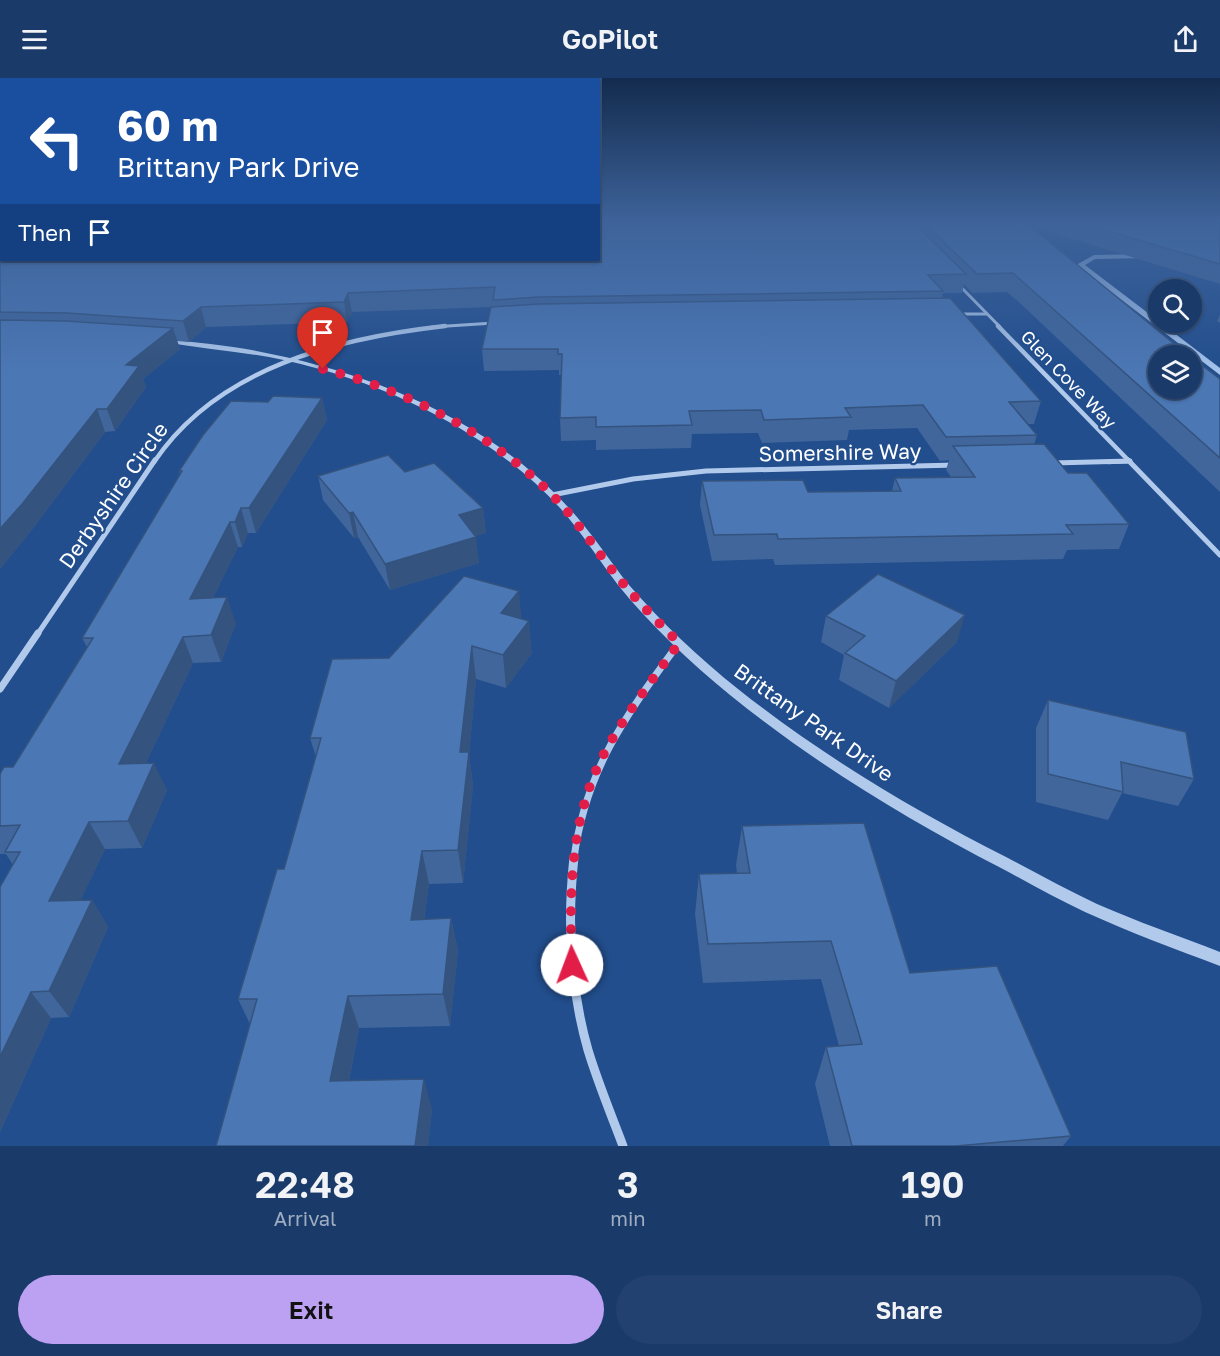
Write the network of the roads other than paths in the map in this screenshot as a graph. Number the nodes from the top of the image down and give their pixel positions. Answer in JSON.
{"nodes":[{"id":1,"x":955,"y":280,"type":"edge"},
{"id":2,"x":952,"y":314,"type":"edge"},
{"id":3,"x":987,"y":314,"type":"junction"},
{"id":4,"x":505,"y":322,"type":"edge"},
{"id":5,"x":159,"y":340,"type":"edge"},
{"id":6,"x":291,"y":360,"type":"junction"},
{"id":7,"x":1130,"y":461,"type":"junction"},
{"id":8,"x":1048,"y":463,"type":"edge"},
{"id":9,"x":965,"y":465,"type":"edge"},
{"id":10,"x":552,"y":495,"type":"junction"},
{"id":11,"x":1220,"y":555,"type":"edge"},
{"id":12,"x":679,"y":643,"type":"junction"},
{"id":13,"x":0,"y":689,"type":"edge"},
{"id":14,"x":1220,"y":959,"type":"edge"},
{"id":15,"x":623,"y":1146,"type":"edge"}],
"edges":[{"from":1,"to":3,"type":"street","name":"Glen Cove Way"},
{"from":2,"to":3,"type":"street"},
{"from":3,"to":7,"type":"street","name":"Glen Cove Way"},
{"from":4,"to":6,"type":"street","name":"Derbyshire Circle"},
{"from":5,"to":6,"type":"street","name":"Brittany Park Drive"},
{"from":6,"to":10,"type":"street","name":"Brittany Park Drive"},
{"from":6,"to":13,"type":"street","name":"Derbyshire Circle"},
{"from":7,"to":8,"type":"street"},
{"from":7,"to":11,"type":"street","name":"Glen Cove Way"},
{"from":9,"to":10,"type":"street","name":"Somershire Way"},
{"from":10,"to":12,"type":"street","name":"Brittany Park Drive"},
{"from":12,"to":14,"type":"street","name":"Brittany Park Drive"},
{"from":12,"to":15,"type":"street"}]}
